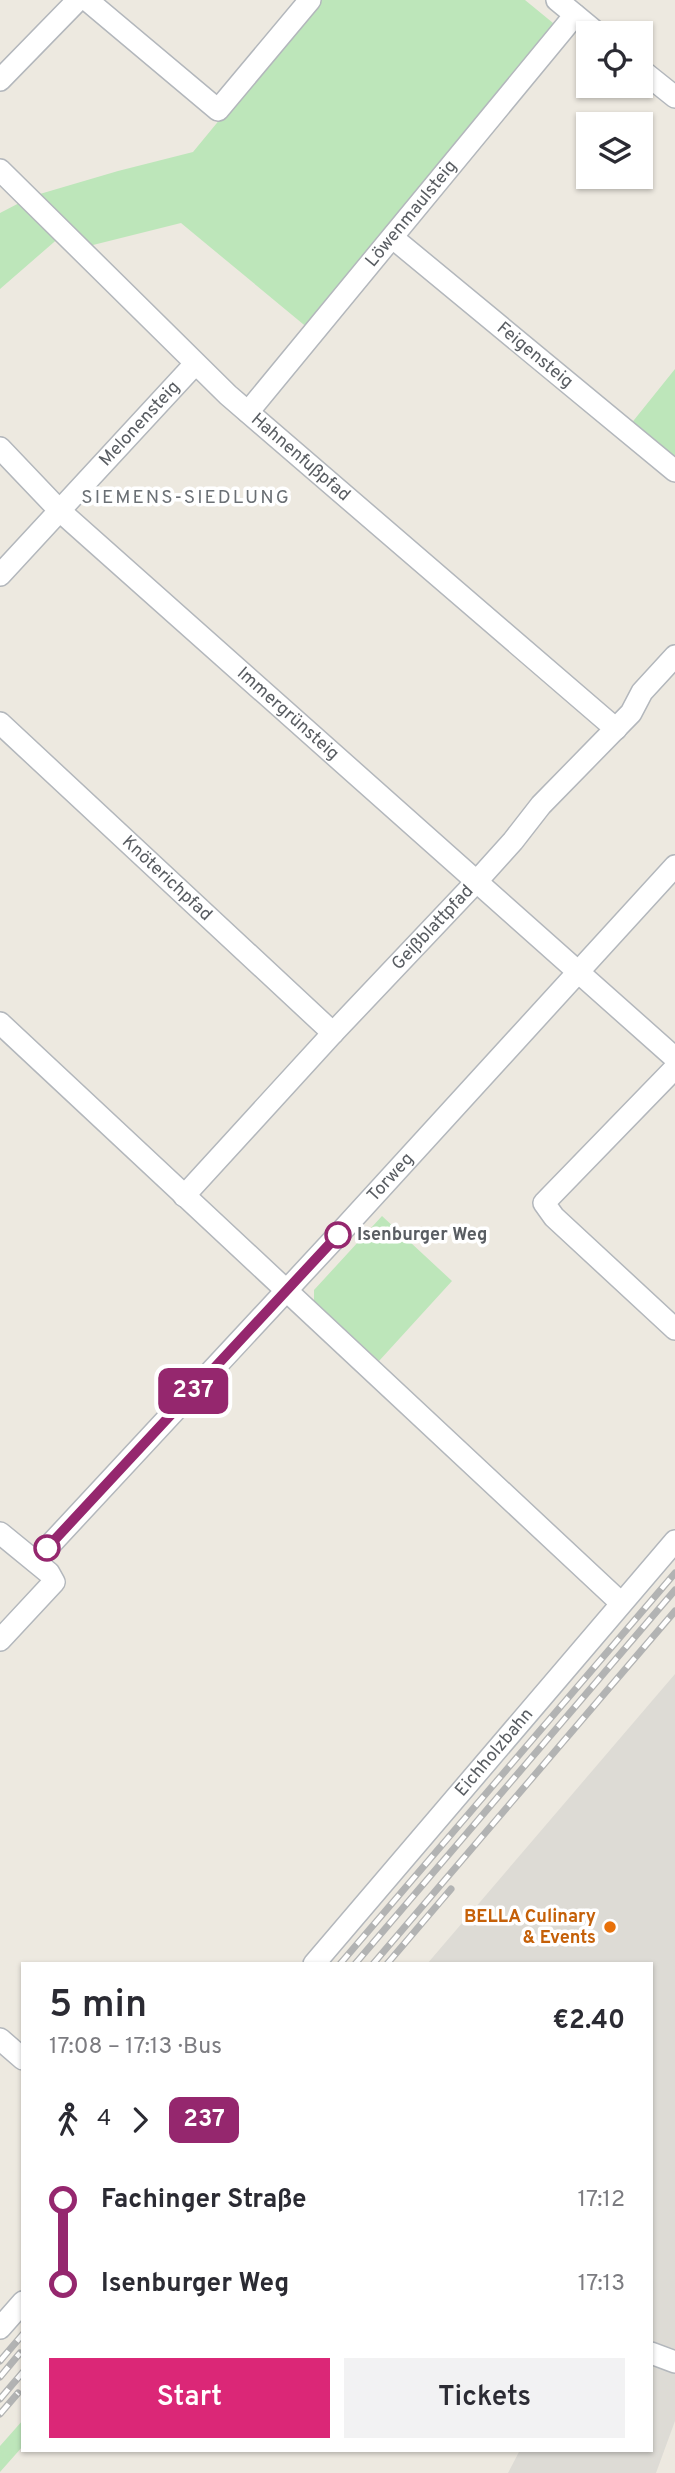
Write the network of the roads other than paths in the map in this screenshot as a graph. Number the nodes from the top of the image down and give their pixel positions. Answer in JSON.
{"nodes":[{"id":1,"x":78,"y":0,"type":"edge"},
{"id":2,"x":87,"y":0,"type":"edge"},
{"id":3,"x":310,"y":0,"type":"edge"},
{"id":4,"x":557,"y":0,"type":"edge"},
{"id":5,"x":575,"y":15,"type":"junction"},
{"id":6,"x":582,"y":21,"type":"edge"},
{"id":7,"x":653,"y":79,"type":"edge"},
{"id":8,"x":0,"y":80,"type":"edge"},
{"id":9,"x":675,"y":97,"type":"edge"},
{"id":10,"x":0,"y":170,"type":"edge"},
{"id":11,"x":393,"y":238,"type":"junction"},
{"id":12,"x":195,"y":364,"type":"junction"},
{"id":13,"x":248,"y":412,"type":"junction"},
{"id":14,"x":0,"y":448,"type":"edge"},
{"id":15,"x":675,"y":471,"type":"edge"},
{"id":16,"x":60,"y":511,"type":"junction"},
{"id":17,"x":0,"y":575,"type":"edge"},
{"id":18,"x":675,"y":656,"type":"edge"},
{"id":19,"x":0,"y":723,"type":"edge"},
{"id":20,"x":616,"y":729,"type":"junction"},
{"id":21,"x":675,"y":866,"type":"edge"},
{"id":22,"x":477,"y":881,"type":"junction"},
{"id":23,"x":580,"y":972,"type":"junction"},
{"id":24,"x":0,"y":1023,"type":"edge"},
{"id":25,"x":333,"y":1033,"type":"junction"},
{"id":26,"x":675,"y":1058,"type":"edge"},
{"id":27,"x":675,"y":1068,"type":"edge"},
{"id":28,"x":184,"y":1196,"type":"junction"},
{"id":29,"x":286,"y":1291,"type":"junction"},
{"id":30,"x":675,"y":1329,"type":"edge"},
{"id":31,"x":0,"y":1533,"type":"edge"},
{"id":32,"x":675,"y":1541,"type":"edge"},
{"id":33,"x":35,"y":1561,"type":"junction"},
{"id":34,"x":621,"y":1604,"type":"junction"},
{"id":35,"x":0,"y":1640,"type":"edge"},
{"id":36,"x":316,"y":1962,"type":"edge"},
{"id":37,"x":0,"y":2039,"type":"edge"},
{"id":38,"x":21,"y":2057,"type":"edge"},
{"id":39,"x":21,"y":2304,"type":"edge"},
{"id":40,"x":0,"y":2328,"type":"edge"},
{"id":41,"x":653,"y":2354,"type":"edge"},
{"id":42,"x":675,"y":2362,"type":"edge"}],
"edges":[{"from":1,"to":8,"type":"street"},
{"from":2,"to":3,"type":"street"},
{"from":4,"to":5,"type":"street"},
{"from":5,"to":6,"type":"street"},
{"from":5,"to":11,"type":"street","name":"Löwenmaulsteig"},
{"from":7,"to":9,"type":"street"},
{"from":10,"to":12,"type":"street","name":"Hahnenfußpfad"},
{"from":11,"to":13,"type":"street","name":"Löwenmaulsteig"},
{"from":11,"to":15,"type":"street","name":"Feigensteig"},
{"from":12,"to":13,"type":"street","name":"Hahnenfußpfad"},
{"from":12,"to":16,"type":"street","name":"Melonensteig"},
{"from":13,"to":20,"type":"street","name":"Hahnenfußpfad"},
{"from":14,"to":16,"type":"street","name":"Immergrünsteig"},
{"from":16,"to":17,"type":"street","name":"Melonensteig"},
{"from":16,"to":22,"type":"street","name":"Immergrünsteig"},
{"from":18,"to":20,"type":"street","name":"Geißblattpfad"},
{"from":19,"to":25,"type":"street","name":"Knöterichpfad"},
{"from":20,"to":22,"type":"street","name":"Geißblattpfad"},
{"from":21,"to":23,"type":"street","name":"Torweg"},
{"from":22,"to":23,"type":"street","name":"Immergrünsteig"},
{"from":22,"to":25,"type":"street","name":"Geißblattpfad"},
{"from":23,"to":26,"type":"street","name":"Immergrünsteig"},
{"from":23,"to":29,"type":"street","name":"Torweg"},
{"from":24,"to":28,"type":"street"},
{"from":25,"to":28,"type":"street","name":"Geißblattpfad"},
{"from":27,"to":30,"type":"street"},
{"from":28,"to":29,"type":"street"},
{"from":29,"to":33,"type":"street","name":"Torweg"},
{"from":29,"to":34,"type":"street"},
{"from":31,"to":33,"type":"street"},
{"from":32,"to":34,"type":"street","name":"Eichholzbahn"},
{"from":33,"to":35,"type":"street"},
{"from":34,"to":36,"type":"street","name":"Eichholzbahn"},
{"from":37,"to":38,"type":"street"},
{"from":39,"to":40,"type":"street"},
{"from":41,"to":42,"type":"street"}]}
